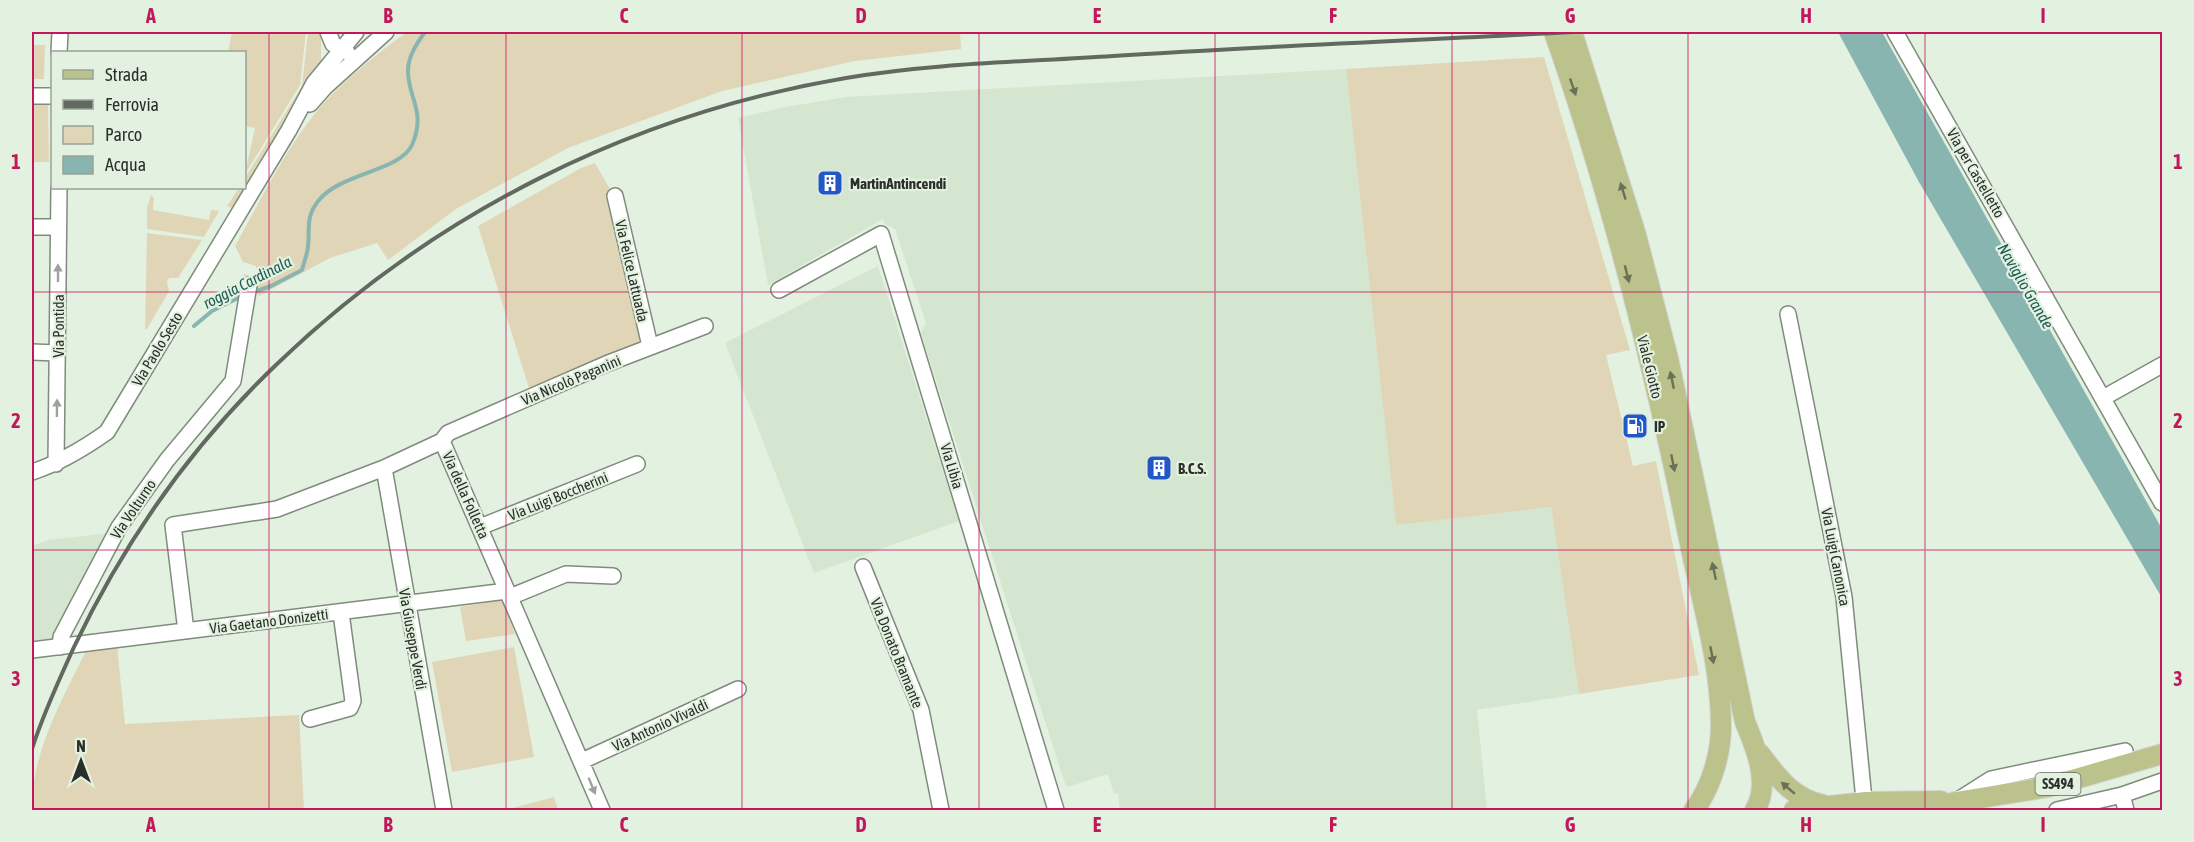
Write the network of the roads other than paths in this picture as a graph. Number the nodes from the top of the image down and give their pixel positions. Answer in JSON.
{"nodes":[{"id":1,"x":60,"y":32,"type":"edge"},
{"id":2,"x":328,"y":32,"type":"edge"},
{"id":3,"x":356,"y":32,"type":"edge"},
{"id":4,"x":1554,"y":32,"type":"edge"},
{"id":5,"x":1572,"y":32,"type":"edge"},
{"id":6,"x":1895,"y":32,"type":"edge"},
{"id":7,"x":380,"y":35,"type":"edge"},
{"id":8,"x":340,"y":49,"type":"junction"},
{"id":9,"x":59,"y":51,"type":"edge"},
{"id":10,"x":364,"y":52,"type":"junction"},
{"id":11,"x":32,"y":96,"type":"edge"},
{"id":12,"x":51,"y":96,"type":"edge"},
{"id":13,"x":289,"y":130,"type":"junction"},
{"id":14,"x":59,"y":189,"type":"edge"},
{"id":15,"x":615,"y":196,"type":"dead end"},
{"id":16,"x":32,"y":227,"type":"edge"},
{"id":17,"x":58,"y":227,"type":"junction"},
{"id":18,"x":249,"y":285,"type":"dead end"},
{"id":19,"x":779,"y":290,"type":"dead end"},
{"id":20,"x":1788,"y":314,"type":"dead end"},
{"id":21,"x":705,"y":326,"type":"dead end"},
{"id":22,"x":650,"y":346,"type":"junction"},
{"id":23,"x":32,"y":352,"type":"edge"},
{"id":24,"x":57,"y":353,"type":"junction"},
{"id":25,"x":2163,"y":365,"type":"edge"},
{"id":26,"x":2103,"y":398,"type":"junction"},
{"id":27,"x":442,"y":441,"type":"junction"},
{"id":28,"x":56,"y":464,"type":"junction"},
{"id":29,"x":637,"y":464,"type":"dead end"},
{"id":30,"x":384,"y":468,"type":"junction"},
{"id":31,"x":32,"y":472,"type":"edge"},
{"id":32,"x":2163,"y":503,"type":"edge"},
{"id":33,"x":480,"y":527,"type":"junction"},
{"id":34,"x":863,"y":567,"type":"dead end"},
{"id":35,"x":613,"y":576,"type":"dead end"},
{"id":36,"x":508,"y":594,"type":"junction"},
{"id":37,"x":407,"y":604,"type":"junction"},
{"id":38,"x":341,"y":613,"type":"junction"},
{"id":39,"x":186,"y":631,"type":"junction"},
{"id":40,"x":60,"y":647,"type":"junction"},
{"id":41,"x":32,"y":650,"type":"edge"},
{"id":42,"x":738,"y":689,"type":"dead end"},
{"id":43,"x":310,"y":718,"type":"dead end"},
{"id":44,"x":1757,"y":750,"type":"junction"},
{"id":45,"x":2125,"y":751,"type":"dead end"},
{"id":46,"x":2161,"y":755,"type":"edge"},
{"id":47,"x":582,"y":761,"type":"junction"},
{"id":48,"x":2163,"y":781,"type":"edge"},
{"id":49,"x":2122,"y":795,"type":"junction"},
{"id":50,"x":1833,"y":806,"type":"junction"},
{"id":51,"x":1866,"y":806,"type":"edge"},
{"id":52,"x":1958,"y":808,"type":"edge"},
{"id":53,"x":444,"y":810,"type":"edge"},
{"id":54,"x":602,"y":810,"type":"edge"},
{"id":55,"x":941,"y":810,"type":"edge"},
{"id":56,"x":1056,"y":810,"type":"edge"},
{"id":57,"x":1694,"y":810,"type":"edge"},
{"id":58,"x":1755,"y":810,"type":"edge"},
{"id":59,"x":1794,"y":810,"type":"edge"},
{"id":60,"x":1925,"y":810,"type":"edge"},
{"id":61,"x":2057,"y":810,"type":"edge"},
{"id":62,"x":2126,"y":810,"type":"edge"}],
"edges":[{"from":1,"to":9,"type":"street"},
{"from":2,"to":8,"type":"street"},
{"from":3,"to":8,"type":"street","name":"Via Paolo Sesto"},
{"from":4,"to":57,"type":"main road","name":"Viale Giotto","one_way":true},
{"from":44,"to":5,"type":"main road","name":"Viale Giotto","one_way":true},
{"from":6,"to":26,"type":"street","name":"Via per Castelletto"},
{"from":7,"to":10,"type":"street","name":"Via Paolo Sesto"},
{"from":8,"to":10,"type":"street"},
{"from":8,"to":13,"type":"street","name":"Via Paolo Sesto"},
{"from":10,"to":13,"type":"street","name":"Via Paolo Sesto"},
{"from":11,"to":12,"type":"street"},
{"from":13,"to":28,"type":"street","name":"Via Paolo Sesto"},
{"from":14,"to":17,"type":"street","name":"Via Pontida"},
{"from":15,"to":22,"type":"street","name":"Via Felice Lattuada"},
{"from":16,"to":17,"type":"street"},
{"from":24,"to":17,"type":"street","name":"Via Pontida","one_way":true},
{"from":18,"to":40,"type":"street","name":"Via Volturno"},
{"from":19,"to":56,"type":"street","name":"Via Libia"},
{"from":20,"to":51,"type":"street","name":"Via Luigi Canonica"},
{"from":21,"to":22,"type":"street","name":"Via Nicolò Paganini"},
{"from":22,"to":27,"type":"street","name":"Via Nicolò Paganini"},
{"from":23,"to":24,"type":"street"},
{"from":28,"to":24,"type":"street","name":"Via Pontida","one_way":true},
{"from":25,"to":26,"type":"street"},
{"from":26,"to":32,"type":"street","name":"Via per Castelletto"},
{"from":27,"to":30,"type":"street","name":"Via della Folletta"},
{"from":27,"to":33,"type":"street","name":"Via della Folletta"},
{"from":28,"to":31,"type":"street","name":"Via Paolo Sesto"},
{"from":29,"to":33,"type":"street","name":"Via Luigi Boccherini"},
{"from":30,"to":37,"type":"street","name":"Via Giuseppe Verdi"},
{"from":30,"to":39,"type":"street","name":"Via della Folletta"},
{"from":33,"to":36,"type":"street","name":"Via della Folletta"},
{"from":34,"to":55,"type":"street","name":"Via Donato Bramante"},
{"from":35,"to":36,"type":"street","name":"Via Gaetano Donizetti"},
{"from":36,"to":37,"type":"street","name":"Via Gaetano Donizetti"},
{"from":36,"to":47,"type":"street","name":"Via della Folletta"},
{"from":37,"to":38,"type":"street","name":"Via Gaetano Donizetti"},
{"from":37,"to":53,"type":"street","name":"Via Giuseppe Verdi"},
{"from":38,"to":39,"type":"street","name":"Via Gaetano Donizetti"},
{"from":38,"to":43,"type":"street"},
{"from":39,"to":40,"type":"street","name":"Via Gaetano Donizetti"},
{"from":40,"to":41,"type":"street","name":"Via Gaetano Donizetti"},
{"from":42,"to":47,"type":"street","name":"Via Antonio Vivaldi"},
{"from":50,"to":44,"type":"main road","name":"Viale Giotto","one_way":true},
{"from":44,"to":58,"type":"main road","name":"Viale Giotto"},
{"from":45,"to":52,"type":"street"},
{"from":46,"to":52,"type":"main road","number":"SS494"},
{"from":47,"to":54,"type":"street","name":"Via della Folletta","one_way":true},
{"from":48,"to":49,"type":"street"},
{"from":49,"to":61,"type":"street"},
{"from":49,"to":62,"type":"street"},
{"from":50,"to":51,"type":"main road","number":"SS494"},
{"from":50,"to":59,"type":"main road","number":"SS494"},
{"from":51,"to":52,"type":"main road","number":"SS494"},
{"from":52,"to":60,"type":"main road","number":"SS494"}]}
